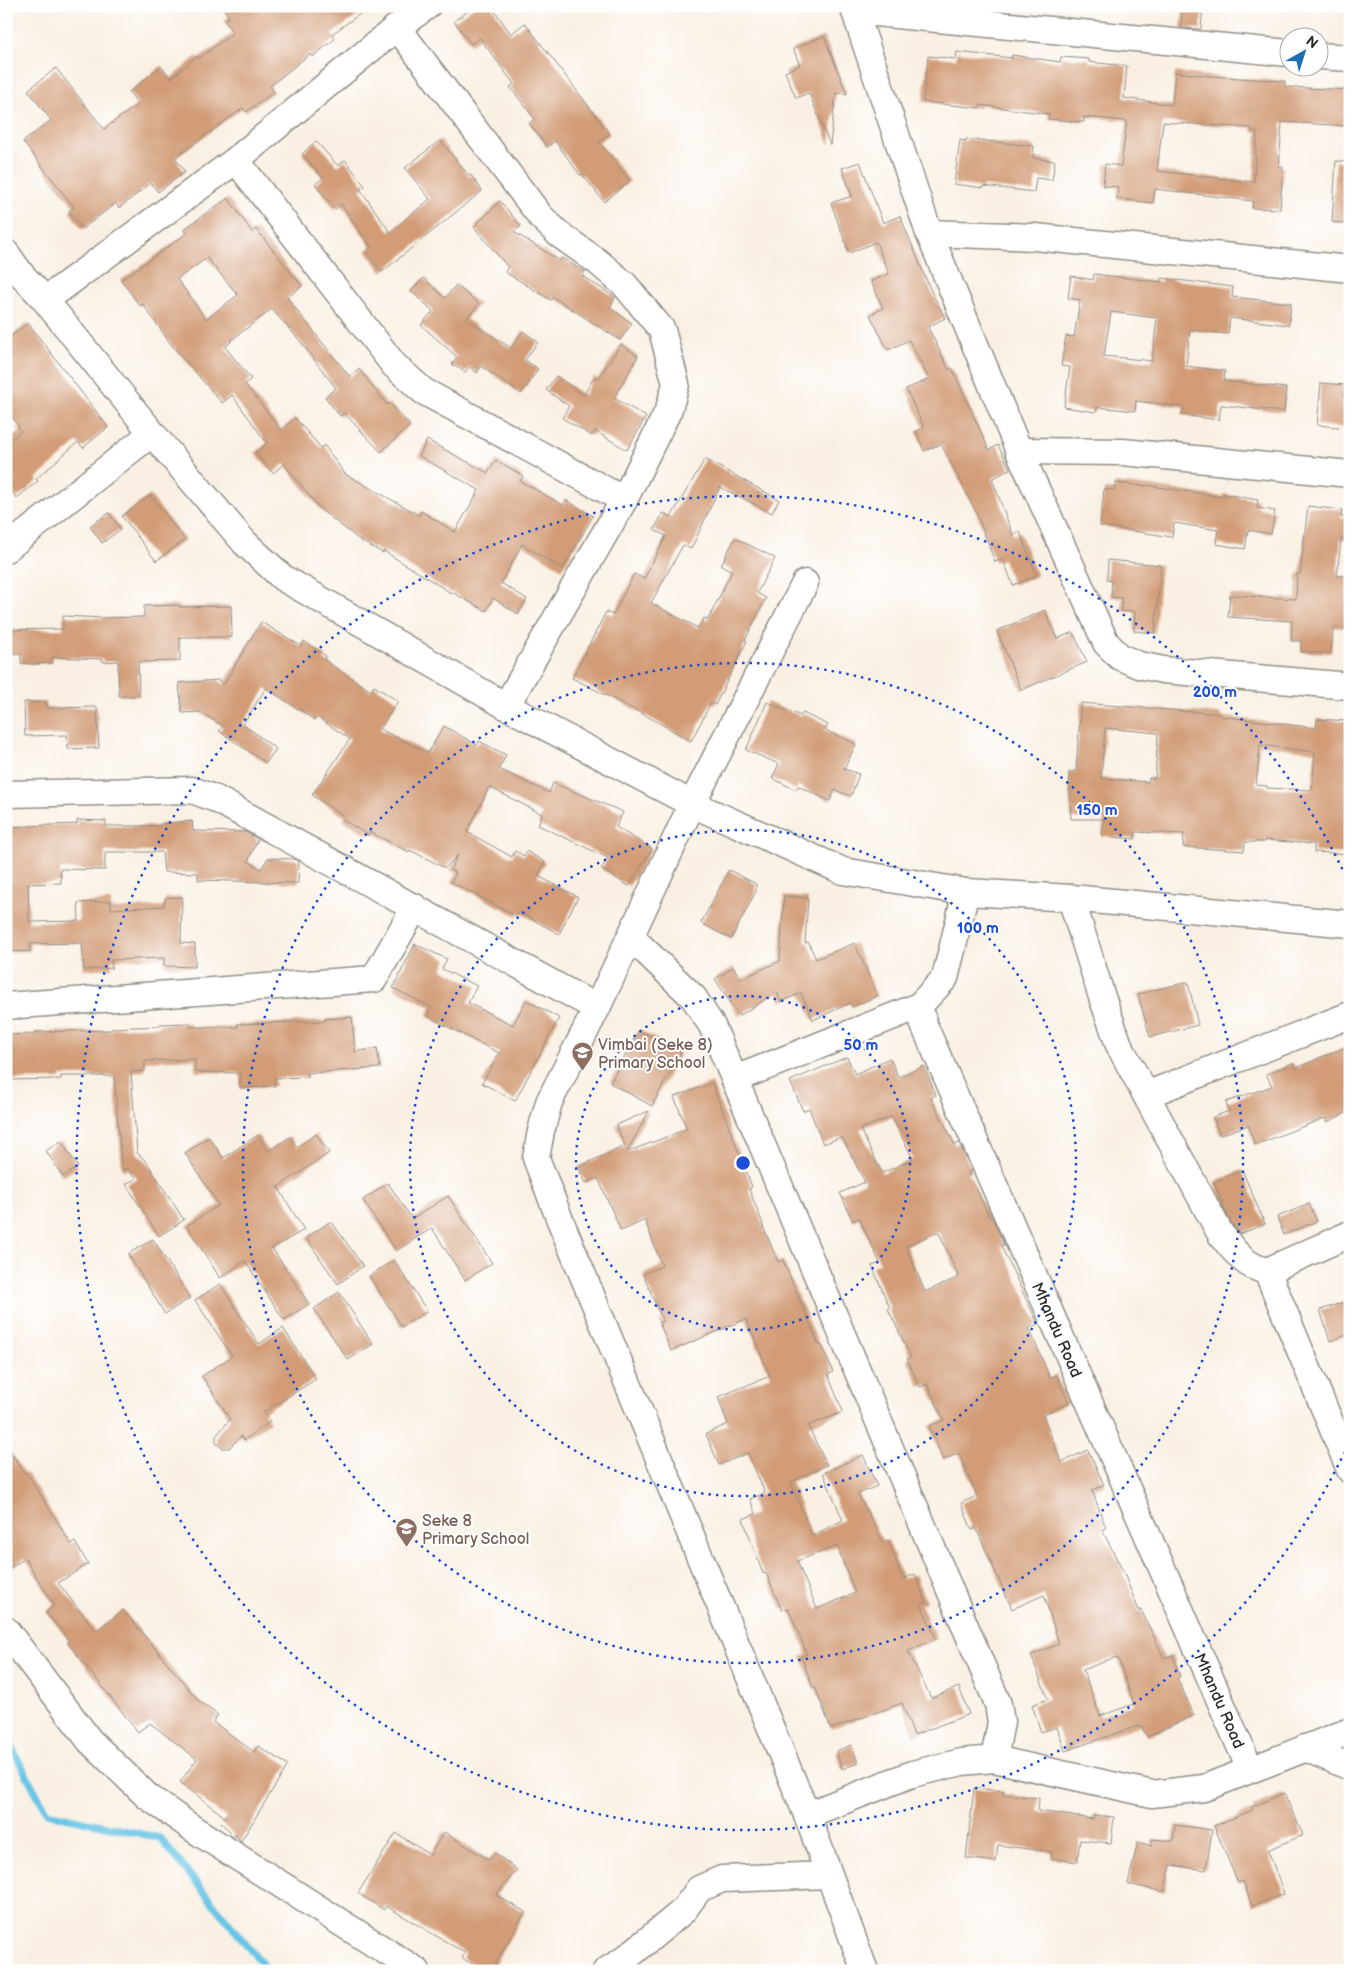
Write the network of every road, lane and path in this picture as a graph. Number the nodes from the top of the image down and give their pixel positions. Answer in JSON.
{"nodes":[{"id":1,"x":427,"y":6,"type":"edge"},
{"id":2,"x":854,"y":9,"type":"edge"},
{"id":3,"x":396,"y":27,"type":"junction"},
{"id":4,"x":1278,"y":52,"type":"edge"},
{"id":5,"x":1328,"y":57,"type":"edge"},
{"id":6,"x":1350,"y":58,"type":"edge"},
{"id":7,"x":236,"y":160,"type":"junction"},
{"id":8,"x":929,"y":233,"type":"junction"},
{"id":9,"x":6,"y":253,"type":"edge"},
{"id":10,"x":1350,"y":269,"type":"edge"},
{"id":11,"x":14,"y":281,"type":"edge"},
{"id":12,"x":45,"y":300,"type":"junction"},
{"id":13,"x":152,"y":433,"type":"junction"},
{"id":14,"x":1019,"y":451,"type":"junction"},
{"id":15,"x":1350,"y":474,"type":"edge"},
{"id":16,"x":624,"y":500,"type":"junction"},
{"id":17,"x":6,"y":549,"type":"edge"},
{"id":18,"x":805,"y":583,"type":"dead end"},
{"id":19,"x":1350,"y":686,"type":"edge"},
{"id":20,"x":506,"y":706,"type":"junction"},
{"id":21,"x":6,"y":794,"type":"edge"},
{"id":22,"x":692,"y":804,"type":"junction"},
{"id":23,"x":966,"y":892,"type":"junction"},
{"id":24,"x":1071,"y":898,"type":"junction"},
{"id":25,"x":415,"y":907,"type":"junction"},
{"id":26,"x":1350,"y":924,"type":"edge"},
{"id":27,"x":631,"y":937,"type":"junction"},
{"id":28,"x":6,"y":1006,"type":"edge"},
{"id":29,"x":919,"y":1006,"type":"junction"},
{"id":30,"x":597,"y":1008,"type":"junction"},
{"id":31,"x":1350,"y":1015,"type":"edge"},
{"id":32,"x":735,"y":1079,"type":"junction"},
{"id":33,"x":1146,"y":1096,"type":"junction"},
{"id":34,"x":1350,"y":1234,"type":"edge"},
{"id":35,"x":1267,"y":1271,"type":"junction"},
{"id":36,"x":1350,"y":1470,"type":"edge"},
{"id":37,"x":6,"y":1630,"type":"edge"},
{"id":38,"x":1350,"y":1731,"type":"edge"},
{"id":39,"x":1305,"y":1748,"type":"junction"},
{"id":40,"x":994,"y":1759,"type":"junction"},
{"id":41,"x":1350,"y":1767,"type":"edge"},
{"id":42,"x":1250,"y":1769,"type":"junction"},
{"id":43,"x":807,"y":1815,"type":"junction"},
{"id":44,"x":829,"y":1874,"type":"junction"},
{"id":45,"x":417,"y":1971,"type":"edge"},
{"id":46,"x":606,"y":1971,"type":"edge"},
{"id":47,"x":865,"y":1971,"type":"edge"}],
"edges":[{"from":1,"to":3,"type":"street"},
{"from":2,"to":4,"type":"street"},
{"from":2,"to":8,"type":"street"},
{"from":3,"to":7,"type":"street"},
{"from":3,"to":16,"type":"street"},
{"from":5,"to":6,"type":"street"},
{"from":7,"to":12,"type":"street"},
{"from":7,"to":16,"type":"street"},
{"from":8,"to":10,"type":"street"},
{"from":8,"to":14,"type":"street"},
{"from":9,"to":11,"type":"street"},
{"from":11,"to":12,"type":"street"},
{"from":12,"to":13,"type":"street"},
{"from":13,"to":17,"type":"street"},
{"from":13,"to":20,"type":"street"},
{"from":14,"to":15,"type":"street"},
{"from":14,"to":19,"type":"street"},
{"from":16,"to":20,"type":"street"},
{"from":18,"to":22,"type":"street"},
{"from":20,"to":22,"type":"street"},
{"from":21,"to":25,"type":"street"},
{"from":22,"to":23,"type":"street"},
{"from":22,"to":27,"type":"street"},
{"from":23,"to":24,"type":"street"},
{"from":23,"to":29,"type":"street"},
{"from":24,"to":26,"type":"street"},
{"from":24,"to":33,"type":"street"},
{"from":25,"to":28,"type":"street"},
{"from":25,"to":30,"type":"street"},
{"from":27,"to":30,"type":"street"},
{"from":27,"to":32,"type":"street"},
{"from":29,"to":32,"type":"street"},
{"from":29,"to":42,"type":"street","name":"Mhandu Road"},
{"from":30,"to":43,"type":"street"},
{"from":31,"to":33,"type":"street"},
{"from":32,"to":40,"type":"street"},
{"from":33,"to":35,"type":"street"},
{"from":34,"to":35,"type":"street"},
{"from":35,"to":36,"type":"street"},
{"from":37,"to":45,"type":"street"},
{"from":38,"to":39,"type":"street"},
{"from":39,"to":41,"type":"street"},
{"from":39,"to":42,"type":"street"},
{"from":40,"to":42,"type":"street"},
{"from":40,"to":43,"type":"street"},
{"from":43,"to":44,"type":"street"},
{"from":44,"to":46,"type":"street"},
{"from":44,"to":47,"type":"street"}]}
